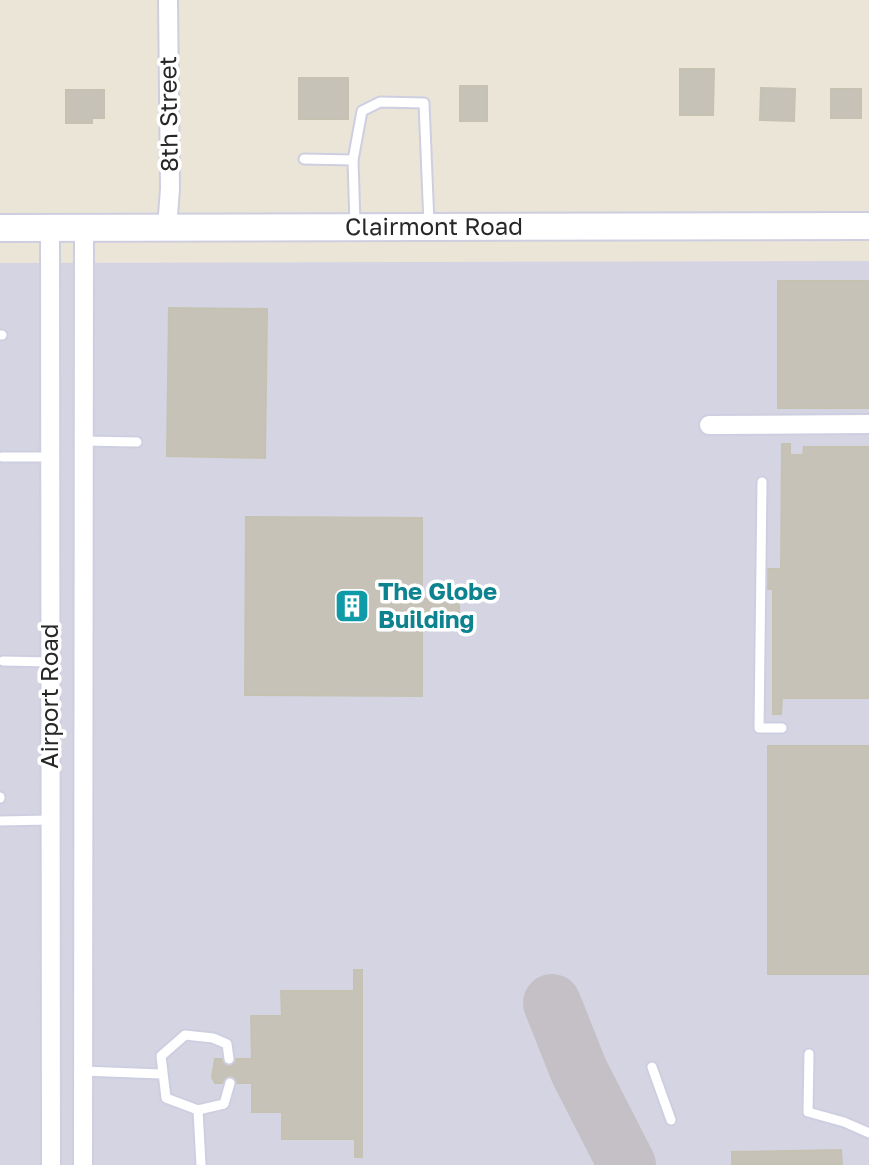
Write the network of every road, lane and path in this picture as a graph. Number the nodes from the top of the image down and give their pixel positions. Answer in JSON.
{"nodes":[{"id":1,"x":168,"y":0,"type":"edge"},
{"id":2,"x":304,"y":159,"type":"dead end"},
{"id":3,"x":353,"y":160,"type":"junction"},
{"id":4,"x":869,"y":226,"type":"edge"},
{"id":5,"x":355,"y":227,"type":"junction"},
{"id":6,"x":429,"y":227,"type":"junction"},
{"id":7,"x":0,"y":228,"type":"edge"},
{"id":8,"x":50,"y":228,"type":"junction"},
{"id":9,"x":84,"y":228,"type":"junction"},
{"id":10,"x":167,"y":228,"type":"junction"},
{"id":11,"x":869,"y":424,"type":"edge"},
{"id":12,"x":709,"y":425,"type":"dead end"},
{"id":13,"x":83,"y":441,"type":"junction"},
{"id":14,"x":137,"y":442,"type":"dead end"},
{"id":15,"x":2,"y":457,"type":"dead end"},
{"id":16,"x":50,"y":457,"type":"junction"},
{"id":17,"x":762,"y":482,"type":"dead end"},
{"id":18,"x":3,"y":661,"type":"dead end"},
{"id":19,"x":50,"y":662,"type":"junction"},
{"id":20,"x":782,"y":728,"type":"dead end"},
{"id":21,"x":50,"y":820,"type":"junction"},
{"id":22,"x":0,"y":821,"type":"edge"},
{"id":23,"x":809,"y":1054,"type":"dead end"},
{"id":24,"x":229,"y":1059,"type":"dead end"},
{"id":25,"x":652,"y":1067,"type":"dead end"},
{"id":26,"x":83,"y":1071,"type":"junction"},
{"id":27,"x":161,"y":1074,"type":"junction"},
{"id":28,"x":230,"y":1083,"type":"dead end"},
{"id":29,"x":198,"y":1110,"type":"junction"},
{"id":30,"x":671,"y":1120,"type":"dead end"},
{"id":31,"x":869,"y":1133,"type":"edge"},
{"id":32,"x":51,"y":1165,"type":"edge"},
{"id":33,"x":83,"y":1165,"type":"edge"},
{"id":34,"x":201,"y":1165,"type":"edge"}],
"edges":[{"from":1,"to":10,"type":"street","name":"8th Street"},
{"from":2,"to":3,"type":"lane"},
{"from":3,"to":5,"type":"lane"},
{"from":3,"to":6,"type":"lane"},
{"from":4,"to":6,"type":"main road","name":"Clairmont Road"},
{"from":5,"to":6,"type":"main road","name":"Clairmont Road"},
{"from":5,"to":10,"type":"main road","name":"Clairmont Road"},
{"from":7,"to":8,"type":"main road","name":"Clairmont Road"},
{"from":8,"to":9,"type":"main road","name":"Clairmont Road"},
{"from":8,"to":16,"type":"street","name":"Airport Road"},
{"from":9,"to":10,"type":"main road","name":"Clairmont Road"},
{"from":9,"to":13,"type":"street","name":"Airport Road"},
{"from":11,"to":12,"type":"street"},
{"from":13,"to":14,"type":"lane"},
{"from":13,"to":26,"type":"street","name":"Airport Road"},
{"from":15,"to":16,"type":"lane"},
{"from":16,"to":19,"type":"street","name":"Airport Road"},
{"from":17,"to":20,"type":"lane"},
{"from":18,"to":19,"type":"lane"},
{"from":19,"to":21,"type":"street","name":"Airport Road"},
{"from":21,"to":22,"type":"lane"},
{"from":21,"to":32,"type":"street","name":"Airport Road"},
{"from":23,"to":31,"type":"lane"},
{"from":24,"to":27,"type":"lane"},
{"from":25,"to":30,"type":"lane"},
{"from":26,"to":27,"type":"lane"},
{"from":26,"to":33,"type":"street","name":"Airport Road"},
{"from":27,"to":29,"type":"lane"},
{"from":28,"to":29,"type":"lane"},
{"from":29,"to":34,"type":"lane"}]}
